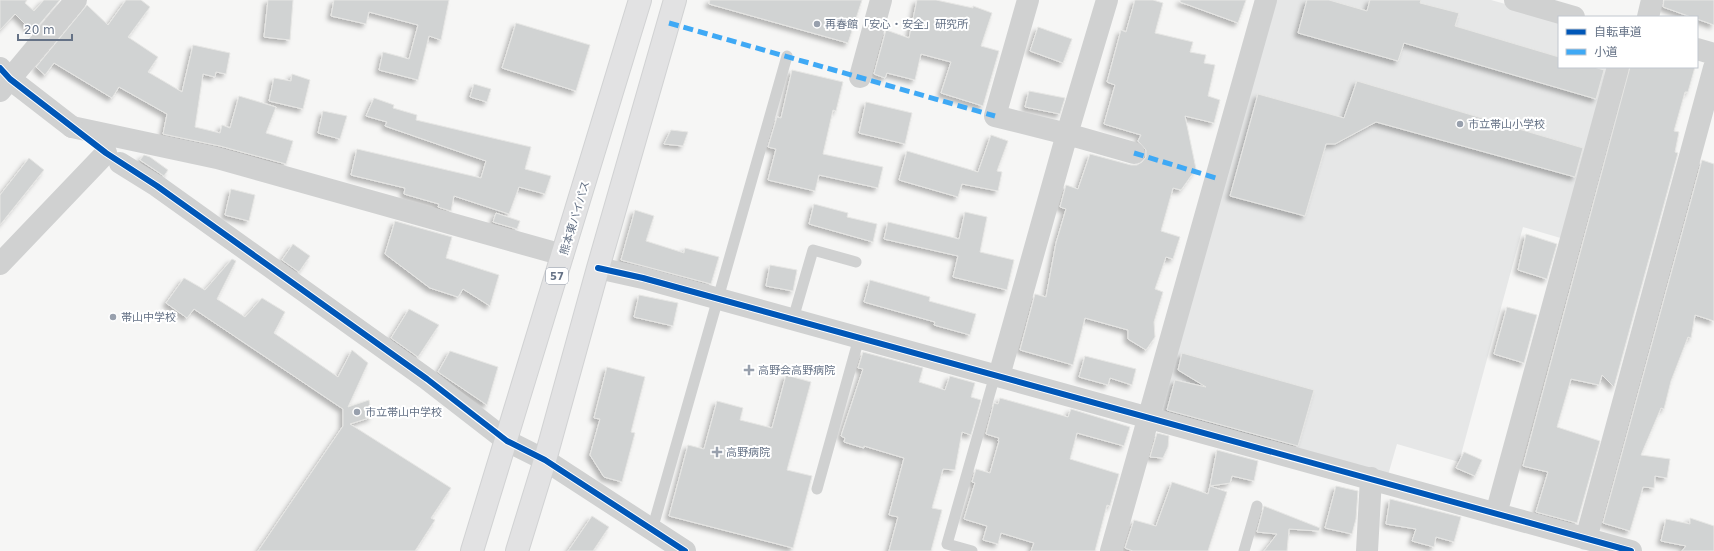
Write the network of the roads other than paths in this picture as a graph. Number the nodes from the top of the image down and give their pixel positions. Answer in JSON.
{"nodes":[{"id":1,"x":76,"y":0,"type":"edge"},
{"id":2,"x":640,"y":0,"type":"edge"},
{"id":3,"x":675,"y":0,"type":"edge"},
{"id":4,"x":881,"y":0,"type":"edge"},
{"id":5,"x":1028,"y":0,"type":"edge"},
{"id":6,"x":1107,"y":0,"type":"edge"},
{"id":7,"x":1266,"y":0,"type":"edge"},
{"id":8,"x":1515,"y":0,"type":"edge"},
{"id":9,"x":1652,"y":0,"type":"edge"},
{"id":10,"x":1571,"y":16,"type":"edge"},
{"id":11,"x":1648,"y":16,"type":"edge"},
{"id":12,"x":1698,"y":49,"type":"edge"},
{"id":13,"x":1714,"y":54,"type":"edge"},
{"id":14,"x":787,"y":56,"type":"dead end"},
{"id":15,"x":1618,"y":68,"type":"edge"},
{"id":16,"x":1714,"y":68,"type":"edge"},
{"id":17,"x":860,"y":77,"type":"dead end"},
{"id":18,"x":3,"y":79,"type":"edge"},
{"id":19,"x":72,"y":127,"type":"junction"},
{"id":20,"x":1067,"y":134,"type":"junction"},
{"id":21,"x":1134,"y":153,"type":"dead end"},
{"id":22,"x":113,"y":158,"type":"junction"},
{"id":23,"x":564,"y":255,"type":"junction"},
{"id":24,"x":856,"y":262,"type":"dead end"},
{"id":25,"x":0,"y":264,"type":"edge"},
{"id":26,"x":598,"y":268,"type":"junction"},
{"id":27,"x":718,"y":299,"type":"junction"},
{"id":28,"x":794,"y":319,"type":"junction"},
{"id":29,"x":859,"y":338,"type":"junction"},
{"id":30,"x":997,"y":376,"type":"junction"},
{"id":31,"x":1148,"y":417,"type":"junction"},
{"id":32,"x":507,"y":441,"type":"junction"},
{"id":33,"x":545,"y":460,"type":"junction"},
{"id":34,"x":1370,"y":478,"type":"junction"},
{"id":35,"x":817,"y":489,"type":"dead end"},
{"id":36,"x":1257,"y":506,"type":"dead end"},
{"id":37,"x":1496,"y":514,"type":"junction"},
{"id":38,"x":652,"y":530,"type":"junction"},
{"id":39,"x":1586,"y":539,"type":"junction"},
{"id":40,"x":472,"y":551,"type":"edge"},
{"id":41,"x":517,"y":551,"type":"edge"},
{"id":42,"x":685,"y":551,"type":"edge"},
{"id":43,"x":972,"y":551,"type":"edge"},
{"id":44,"x":1111,"y":551,"type":"edge"},
{"id":45,"x":1244,"y":551,"type":"edge"},
{"id":46,"x":1366,"y":551,"type":"edge"},
{"id":47,"x":1631,"y":551,"type":"edge"}],
"edges":[{"from":1,"to":18,"type":"street"},
{"from":2,"to":23,"type":"highway","name":"熊本東バイパス","number":"57"},
{"from":3,"to":26,"type":"highway"},
{"from":4,"to":17,"type":"street"},
{"from":5,"to":20,"type":"street"},
{"from":6,"to":20,"type":"street"},
{"from":7,"to":31,"type":"street"},
{"from":8,"to":10,"type":"street"},
{"from":9,"to":11,"type":"street"},
{"from":12,"to":13,"type":"street"},
{"from":14,"to":27,"type":"lane"},
{"from":15,"to":37,"type":"street"},
{"from":16,"to":39,"type":"street"},
{"from":18,"to":19,"type":"street"},
{"from":19,"to":22,"type":"street"},
{"from":19,"to":23,"type":"street"},
{"from":20,"to":21,"type":"street"},
{"from":20,"to":30,"type":"street"},
{"from":22,"to":25,"type":"street"},
{"from":22,"to":32,"type":"street"},
{"from":23,"to":32,"type":"highway","name":"熊本東バイパス","number":"57"},
{"from":24,"to":28,"type":"lane"},
{"from":26,"to":27,"type":"street"},
{"from":26,"to":33,"type":"highway"},
{"from":27,"to":28,"type":"street"},
{"from":27,"to":38,"type":"lane"},
{"from":28,"to":29,"type":"street"},
{"from":29,"to":30,"type":"street"},
{"from":29,"to":35,"type":"lane"},
{"from":30,"to":31,"type":"street"},
{"from":30,"to":43,"type":"lane"},
{"from":31,"to":34,"type":"street"},
{"from":31,"to":44,"type":"street"},
{"from":32,"to":33,"type":"street"},
{"from":32,"to":40,"type":"highway","name":"熊本東バイパス","number":"57"},
{"from":33,"to":38,"type":"street"},
{"from":33,"to":41,"type":"highway"},
{"from":34,"to":37,"type":"street"},
{"from":34,"to":46,"type":"street"},
{"from":36,"to":45,"type":"lane"},
{"from":37,"to":39,"type":"street"},
{"from":38,"to":42,"type":"street"},
{"from":39,"to":47,"type":"street"}]}
